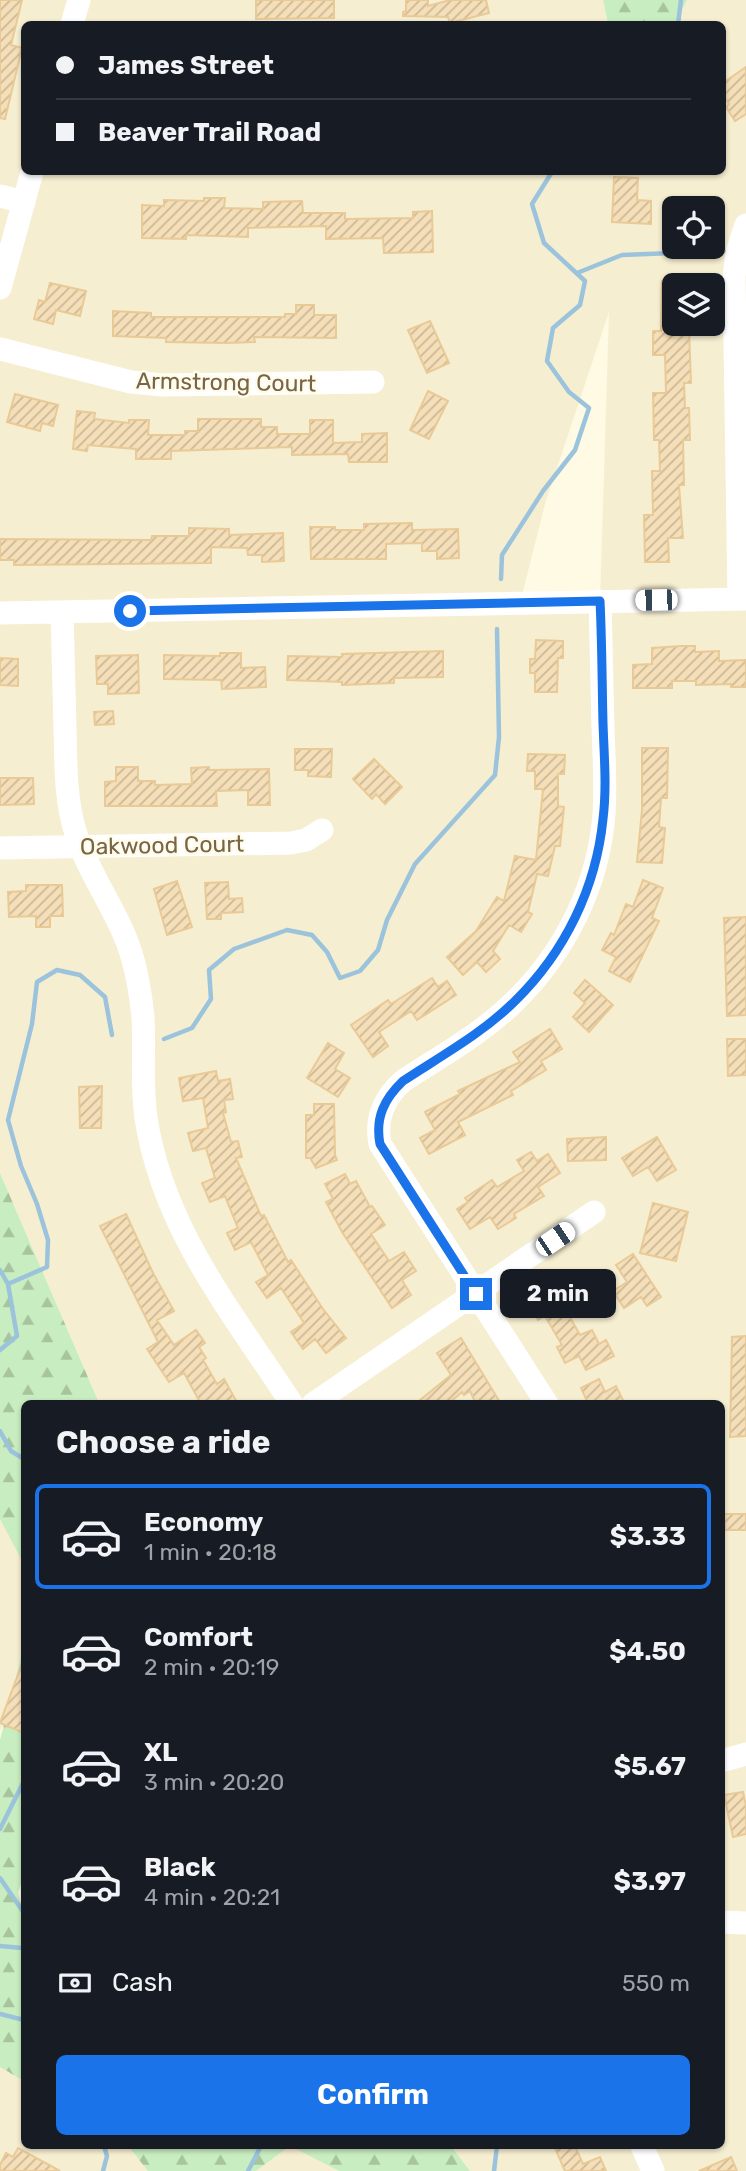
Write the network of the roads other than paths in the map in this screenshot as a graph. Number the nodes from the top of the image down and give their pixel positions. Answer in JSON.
{"nodes":[{"id":1,"x":79,"y":0,"type":"edge"},
{"id":2,"x":73,"y":21,"type":"edge"},
{"id":3,"x":31,"y":175,"type":"edge"},
{"id":4,"x":0,"y":196,"type":"edge"},
{"id":5,"x":24,"y":202,"type":"junction"},
{"id":6,"x":746,"y":225,"type":"edge"},
{"id":7,"x":0,"y":288,"type":"edge"},
{"id":8,"x":0,"y":349,"type":"edge"},
{"id":9,"x":373,"y":382,"type":"dead end"},
{"id":10,"x":741,"y":386,"type":"edge"},
{"id":11,"x":743,"y":599,"type":"edge"},
{"id":12,"x":600,"y":601,"type":"junction"},
{"id":13,"x":62,"y":612,"type":"junction"},
{"id":14,"x":0,"y":614,"type":"edge"},
{"id":15,"x":322,"y":830,"type":"dead end"},
{"id":16,"x":81,"y":847,"type":"junction"},
{"id":17,"x":0,"y":848,"type":"edge"},
{"id":18,"x":594,"y":1212,"type":"dead end"},
{"id":19,"x":476,"y":1294,"type":"junction"},
{"id":20,"x":289,"y":1400,"type":"edge"},
{"id":21,"x":319,"y":1400,"type":"edge"},
{"id":22,"x":544,"y":1400,"type":"edge"},
{"id":23,"x":746,"y":1754,"type":"edge"},
{"id":24,"x":725,"y":1760,"type":"edge"},
{"id":25,"x":725,"y":1922,"type":"edge"},
{"id":26,"x":746,"y":1923,"type":"edge"},
{"id":27,"x":643,"y":2149,"type":"edge"},
{"id":28,"x":653,"y":2171,"type":"edge"}],
"edges":[{"from":1,"to":2,"type":"street"},
{"from":3,"to":5,"type":"street"},
{"from":4,"to":5,"type":"street"},
{"from":5,"to":7,"type":"street"},
{"from":6,"to":10,"type":"street"},
{"from":8,"to":9,"type":"street","name":"Armstrong Court"},
{"from":10,"to":11,"type":"street"},
{"from":11,"to":12,"type":"street"},
{"from":12,"to":13,"type":"street"},
{"from":12,"to":19,"type":"street"},
{"from":13,"to":14,"type":"street"},
{"from":13,"to":16,"type":"street"},
{"from":15,"to":16,"type":"street","name":"Oakwood Court"},
{"from":16,"to":17,"type":"street","name":"Oakwood Court"},
{"from":16,"to":20,"type":"street"},
{"from":18,"to":19,"type":"street"},
{"from":19,"to":21,"type":"street"},
{"from":19,"to":22,"type":"street"},
{"from":23,"to":24,"type":"street"},
{"from":25,"to":26,"type":"street"},
{"from":27,"to":28,"type":"street"}]}
